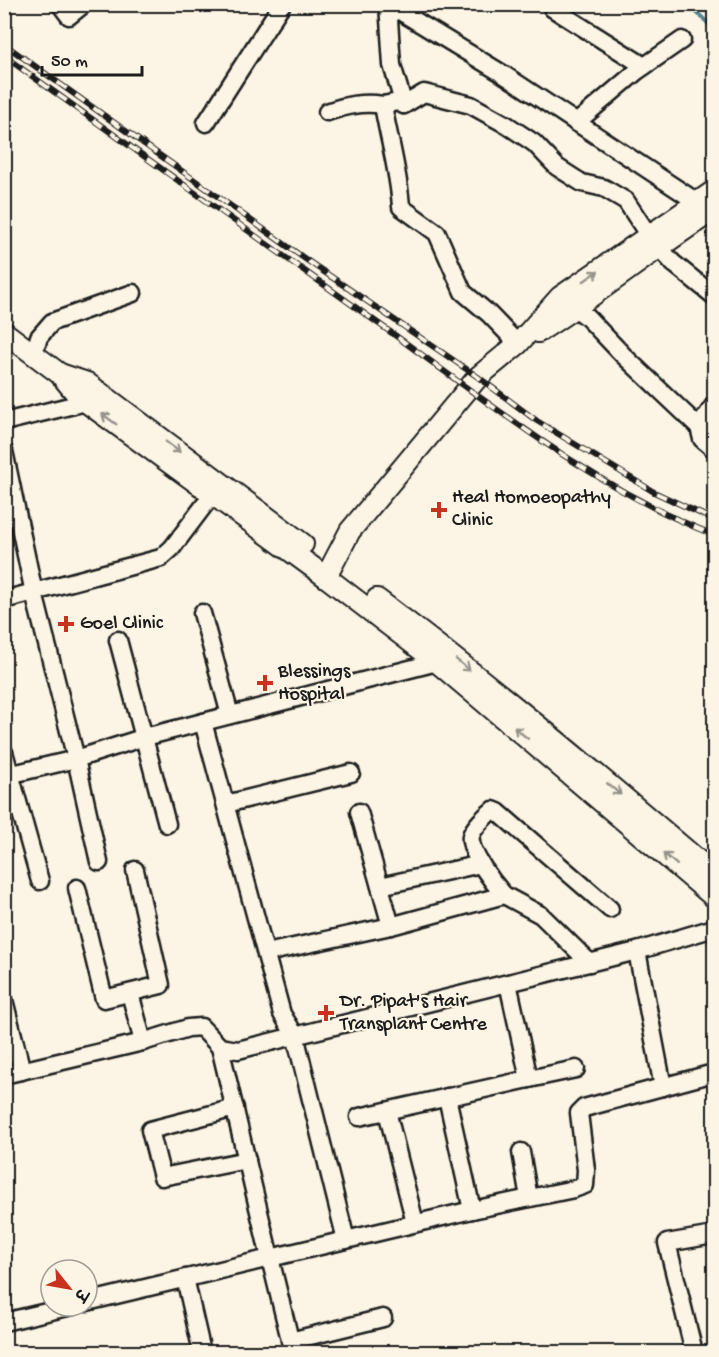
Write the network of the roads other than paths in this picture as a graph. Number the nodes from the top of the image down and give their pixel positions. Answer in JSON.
{"nodes":[{"id":1,"x":60,"y":4,"type":"edge"},
{"id":2,"x":84,"y":4,"type":"edge"},
{"id":3,"x":282,"y":4,"type":"edge"},
{"id":4,"x":388,"y":4,"type":"edge"},
{"id":5,"x":551,"y":4,"type":"edge"},
{"id":6,"x":682,"y":40,"type":"dead end"},
{"id":7,"x":644,"y":66,"type":"junction"},
{"id":8,"x":383,"y":105,"type":"junction"},
{"id":9,"x":404,"y":105,"type":"junction"},
{"id":10,"x":327,"y":112,"type":"dead end"},
{"id":11,"x":206,"y":123,"type":"dead end"},
{"id":12,"x":576,"y":123,"type":"junction"},
{"id":13,"x":714,"y":191,"type":"edge"},
{"id":14,"x":709,"y":206,"type":"edge"},
{"id":15,"x":654,"y":241,"type":"junction"},
{"id":16,"x":133,"y":292,"type":"dead end"},
{"id":17,"x":714,"y":296,"type":"edge"},
{"id":18,"x":568,"y":303,"type":"junction"},
{"id":19,"x":4,"y":332,"type":"edge"},
{"id":20,"x":518,"y":344,"type":"junction"},
{"id":21,"x":33,"y":354,"type":"junction"},
{"id":22,"x":60,"y":374,"type":"junction"},
{"id":23,"x":86,"y":402,"type":"junction"},
{"id":24,"x":714,"y":405,"type":"edge"},
{"id":25,"x":4,"y":422,"type":"edge"},
{"id":26,"x":699,"y":427,"type":"junction"},
{"id":27,"x":714,"y":449,"type":"edge"},
{"id":28,"x":4,"y":451,"type":"edge"},
{"id":29,"x":212,"y":495,"type":"junction"},
{"id":30,"x":329,"y":572,"type":"junction"},
{"id":31,"x":34,"y":592,"type":"junction"},
{"id":32,"x":4,"y":600,"type":"edge"},
{"id":33,"x":202,"y":613,"type":"dead end"},
{"id":34,"x":118,"y":640,"type":"dead end"},
{"id":35,"x":437,"y":662,"type":"junction"},
{"id":36,"x":230,"y":715,"type":"junction"},
{"id":37,"x":203,"y":722,"type":"junction"},
{"id":38,"x":145,"y":737,"type":"junction"},
{"id":39,"x":4,"y":752,"type":"edge"},
{"id":40,"x":76,"y":759,"type":"junction"},
{"id":41,"x":351,"y":773,"type":"dead end"},
{"id":42,"x":8,"y":775,"type":"edge"},
{"id":43,"x":226,"y":804,"type":"junction"},
{"id":44,"x":358,"y":812,"type":"dead end"},
{"id":45,"x":167,"y":824,"type":"dead end"},
{"id":46,"x":99,"y":862,"type":"dead end"},
{"id":47,"x":481,"y":864,"type":"junction"},
{"id":48,"x":135,"y":870,"type":"dead end"},
{"id":49,"x":714,"y":873,"type":"edge"},
{"id":50,"x":40,"y":881,"type":"dead end"},
{"id":51,"x":380,"y":886,"type":"junction"},
{"id":52,"x":77,"y":888,"type":"dead end"},
{"id":53,"x":504,"y":895,"type":"junction"},
{"id":54,"x":714,"y":897,"type":"edge"},
{"id":55,"x":610,"y":909,"type":"dead end"},
{"id":56,"x":391,"y":926,"type":"junction"},
{"id":57,"x":714,"y":928,"type":"edge"},
{"id":58,"x":637,"y":951,"type":"junction"},
{"id":59,"x":267,"y":953,"type":"junction"},
{"id":60,"x":590,"y":963,"type":"junction"},
{"id":61,"x":508,"y":983,"type":"junction"},
{"id":62,"x":130,"y":993,"type":"junction"},
{"id":63,"x":4,"y":1000,"type":"edge"},
{"id":64,"x":295,"y":1035,"type":"junction"},
{"id":65,"x":143,"y":1042,"type":"junction"},
{"id":66,"x":220,"y":1047,"type":"junction"},
{"id":67,"x":576,"y":1069,"type":"dead end"},
{"id":68,"x":22,"y":1071,"type":"junction"},
{"id":69,"x":714,"y":1073,"type":"edge"},
{"id":70,"x":4,"y":1075,"type":"edge"},
{"id":71,"x":529,"y":1079,"type":"junction"},
{"id":72,"x":663,"y":1087,"type":"junction"},
{"id":73,"x":447,"y":1097,"type":"junction"},
{"id":74,"x":235,"y":1108,"type":"junction"},
{"id":75,"x":387,"y":1111,"type":"junction"},
{"id":76,"x":359,"y":1117,"type":"dead end"},
{"id":77,"x":521,"y":1152,"type":"dead end"},
{"id":78,"x":247,"y":1160,"type":"junction"},
{"id":79,"x":530,"y":1198,"type":"junction"},
{"id":80,"x":472,"y":1210,"type":"junction"},
{"id":81,"x":415,"y":1223,"type":"junction"},
{"id":82,"x":714,"y":1235,"type":"edge"},
{"id":83,"x":346,"y":1240,"type":"junction"},
{"id":84,"x":270,"y":1258,"type":"junction"},
{"id":85,"x":185,"y":1278,"type":"junction"},
{"id":86,"x":99,"y":1299,"type":"edge"},
{"id":87,"x":39,"y":1314,"type":"edge"},
{"id":88,"x":383,"y":1318,"type":"dead end"},
{"id":89,"x":4,"y":1322,"type":"edge"},
{"id":90,"x":291,"y":1347,"type":"edge"},
{"id":91,"x":202,"y":1353,"type":"edge"},
{"id":92,"x":694,"y":1353,"type":"edge"}],
"edges":[{"from":1,"to":2,"type":"street"},
{"from":3,"to":11,"type":"street"},
{"from":4,"to":9,"type":"street"},
{"from":4,"to":12,"type":"street"},
{"from":5,"to":7,"type":"street"},
{"from":6,"to":7,"type":"street"},
{"from":7,"to":12,"type":"street"},
{"from":8,"to":9,"type":"street"},
{"from":8,"to":10,"type":"street"},
{"from":8,"to":20,"type":"street"},
{"from":9,"to":15,"type":"street"},
{"from":12,"to":14,"type":"street"},
{"from":13,"to":14,"type":"street"},
{"from":14,"to":15,"type":"street"},
{"from":15,"to":17,"type":"street"},
{"from":15,"to":18,"type":"street"},
{"from":16,"to":21,"type":"street"},
{"from":18,"to":20,"type":"street"},
{"from":18,"to":26,"type":"street"},
{"from":19,"to":21,"type":"street"},
{"from":20,"to":30,"type":"street"},
{"from":21,"to":22,"type":"street"},
{"from":22,"to":23,"type":"street"},
{"from":22,"to":30,"type":"street","one_way":true},
{"from":23,"to":25,"type":"street"},
{"from":29,"to":23,"type":"street","one_way":true},
{"from":24,"to":26,"type":"street"},
{"from":26,"to":27,"type":"street"},
{"from":28,"to":31,"type":"street"},
{"from":29,"to":30,"type":"street"},
{"from":29,"to":31,"type":"street"},
{"from":30,"to":35,"type":"street"},
{"from":30,"to":49,"type":"street","one_way":true},
{"from":31,"to":32,"type":"street"},
{"from":31,"to":40,"type":"street"},
{"from":33,"to":36,"type":"street"},
{"from":34,"to":38,"type":"street"},
{"from":35,"to":36,"type":"street"},
{"from":54,"to":35,"type":"street","one_way":true},
{"from":36,"to":37,"type":"street"},
{"from":37,"to":38,"type":"street"},
{"from":37,"to":43,"type":"street"},
{"from":38,"to":40,"type":"street"},
{"from":38,"to":45,"type":"street"},
{"from":39,"to":42,"type":"street"},
{"from":40,"to":42,"type":"street"},
{"from":40,"to":46,"type":"street"},
{"from":41,"to":43,"type":"street"},
{"from":42,"to":50,"type":"street"},
{"from":43,"to":59,"type":"street"},
{"from":44,"to":51,"type":"street"},
{"from":47,"to":51,"type":"street"},
{"from":47,"to":53,"type":"street"},
{"from":47,"to":55,"type":"street"},
{"from":48,"to":62,"type":"street"},
{"from":51,"to":56,"type":"street"},
{"from":52,"to":62,"type":"street"},
{"from":53,"to":56,"type":"street"},
{"from":53,"to":60,"type":"street"},
{"from":56,"to":59,"type":"street"},
{"from":57,"to":58,"type":"street"},
{"from":58,"to":60,"type":"street"},
{"from":58,"to":72,"type":"street"},
{"from":59,"to":64,"type":"street"},
{"from":60,"to":61,"type":"street"},
{"from":61,"to":64,"type":"street"},
{"from":61,"to":71,"type":"street"},
{"from":62,"to":65,"type":"street"},
{"from":63,"to":68,"type":"street"},
{"from":64,"to":66,"type":"street"},
{"from":64,"to":83,"type":"street"},
{"from":65,"to":66,"type":"street"},
{"from":65,"to":68,"type":"street"},
{"from":66,"to":74,"type":"street"},
{"from":67,"to":71,"type":"street"},
{"from":68,"to":70,"type":"street"},
{"from":69,"to":72,"type":"street"},
{"from":71,"to":73,"type":"street"},
{"from":72,"to":79,"type":"street"},
{"from":73,"to":75,"type":"street"},
{"from":73,"to":80,"type":"street"},
{"from":74,"to":78,"type":"street"},
{"from":74,"to":78,"type":"street"},
{"from":75,"to":76,"type":"street"},
{"from":75,"to":81,"type":"street"},
{"from":77,"to":79,"type":"street"},
{"from":78,"to":84,"type":"street"},
{"from":79,"to":80,"type":"street"},
{"from":80,"to":81,"type":"street"},
{"from":81,"to":83,"type":"street"},
{"from":82,"to":92,"type":"street"},
{"from":83,"to":84,"type":"street"},
{"from":84,"to":85,"type":"street"},
{"from":84,"to":90,"type":"street"},
{"from":85,"to":86,"type":"street"},
{"from":85,"to":91,"type":"street"},
{"from":87,"to":89,"type":"street"},
{"from":88,"to":90,"type":"street"}]}
